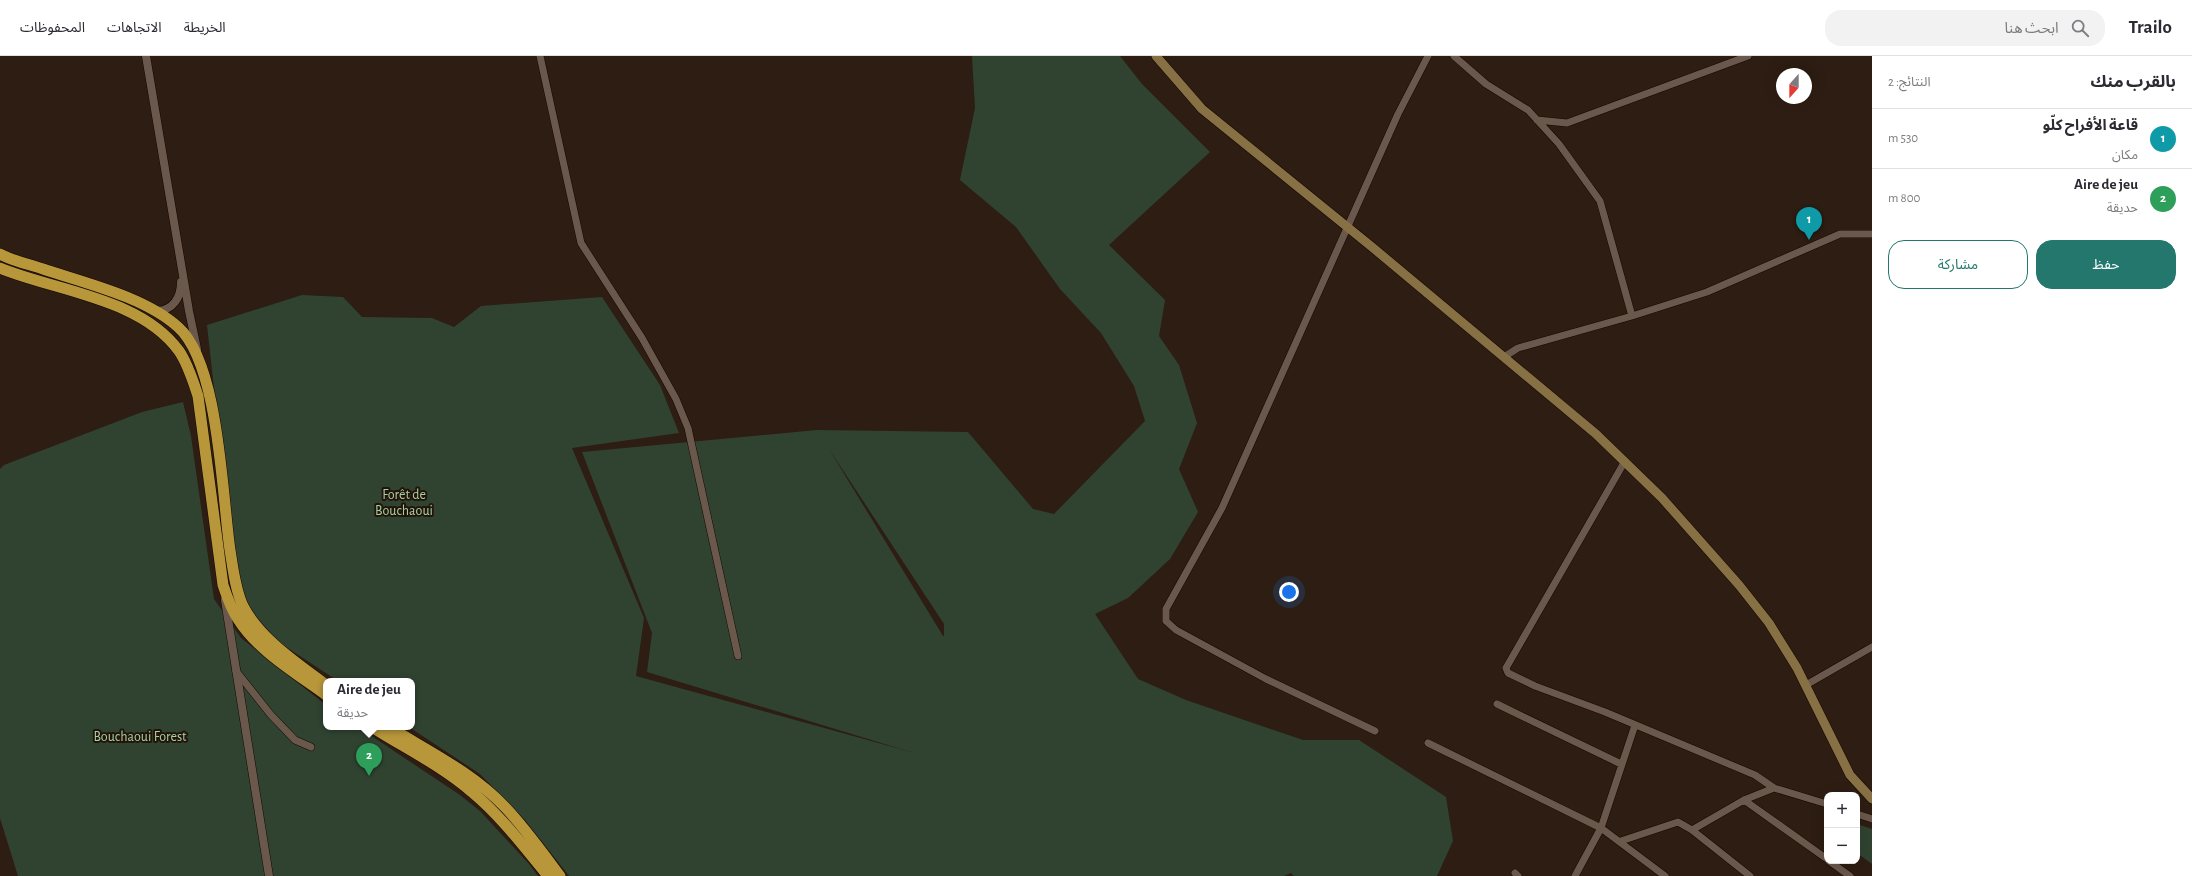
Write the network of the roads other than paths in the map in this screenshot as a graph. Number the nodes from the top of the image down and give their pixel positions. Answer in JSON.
{"nodes":[{"id":1,"x":146,"y":56,"type":"edge"},
{"id":2,"x":540,"y":56,"type":"edge"},
{"id":3,"x":1156,"y":56,"type":"edge"},
{"id":4,"x":1428,"y":56,"type":"edge"},
{"id":5,"x":1454,"y":56,"type":"edge"},
{"id":6,"x":1748,"y":56,"type":"edge"},
{"id":7,"x":1537,"y":120,"type":"junction"},
{"id":8,"x":1347,"y":227,"type":"junction"},
{"id":9,"x":1872,"y":234,"type":"edge"},
{"id":10,"x":0,"y":254,"type":"edge"},
{"id":11,"x":181,"y":267,"type":"junction"},
{"id":12,"x":0,"y":268,"type":"edge"},
{"id":13,"x":156,"y":311,"type":"junction"},
{"id":14,"x":1632,"y":316,"type":"junction"},
{"id":15,"x":198,"y":355,"type":"junction"},
{"id":16,"x":1504,"y":357,"type":"junction"},
{"id":17,"x":1625,"y":461,"type":"junction"},
{"id":18,"x":223,"y":585,"type":"junction"},
{"id":19,"x":1872,"y":647,"type":"edge"},
{"id":20,"x":738,"y":656,"type":"dead end"},
{"id":21,"x":236,"y":671,"type":"junction"},
{"id":22,"x":323,"y":682,"type":"edge"},
{"id":23,"x":1806,"y":685,"type":"junction"},
{"id":24,"x":323,"y":693,"type":"edge"},
{"id":25,"x":1496,"y":704,"type":"dead end"},
{"id":26,"x":1635,"y":725,"type":"junction"},
{"id":27,"x":377,"y":730,"type":"edge"},
{"id":28,"x":394,"y":730,"type":"edge"},
{"id":29,"x":1375,"y":731,"type":"dead end"},
{"id":30,"x":1428,"y":743,"type":"dead end"},
{"id":31,"x":310,"y":747,"type":"dead end"},
{"id":32,"x":1621,"y":764,"type":"junction"},
{"id":33,"x":1774,"y":788,"type":"junction"},
{"id":34,"x":1872,"y":799,"type":"edge"},
{"id":35,"x":1744,"y":800,"type":"junction"},
{"id":36,"x":1824,"y":803,"type":"edge"},
{"id":37,"x":1860,"y":815,"type":"edge"},
{"id":38,"x":1872,"y":819,"type":"edge"},
{"id":39,"x":1601,"y":828,"type":"junction"},
{"id":40,"x":1692,"y":830,"type":"junction"},
{"id":41,"x":1621,"y":841,"type":"junction"},
{"id":42,"x":1824,"y":857,"type":"edge"},
{"id":43,"x":1834,"y":864,"type":"edge"},
{"id":44,"x":269,"y":876,"type":"edge"},
{"id":45,"x":548,"y":876,"type":"edge"},
{"id":46,"x":560,"y":876,"type":"edge"},
{"id":47,"x":1576,"y":876,"type":"edge"},
{"id":48,"x":1665,"y":876,"type":"edge"},
{"id":49,"x":1750,"y":876,"type":"edge"},
{"id":50,"x":1850,"y":876,"type":"edge"}],
"edges":[{"from":1,"to":11,"type":"street"},
{"from":2,"to":20,"type":"street"},
{"from":3,"to":8,"type":"main road"},
{"from":4,"to":8,"type":"street"},
{"from":5,"to":7,"type":"street"},
{"from":6,"to":7,"type":"street"},
{"from":7,"to":14,"type":"street"},
{"from":8,"to":16,"type":"main road"},
{"from":8,"to":29,"type":"street"},
{"from":9,"to":14,"type":"street"},
{"from":10,"to":13,"type":"highway"},
{"from":11,"to":13,"type":"street"},
{"from":11,"to":15,"type":"street"},
{"from":12,"to":18,"type":"highway"},
{"from":13,"to":15,"type":"highway"},
{"from":14,"to":16,"type":"street"},
{"from":15,"to":22,"type":"highway"},
{"from":16,"to":17,"type":"main road"},
{"from":17,"to":23,"type":"main road"},
{"from":17,"to":26,"type":"street"},
{"from":18,"to":21,"type":"street"},
{"from":18,"to":24,"type":"highway"},
{"from":19,"to":23,"type":"street"},
{"from":21,"to":31,"type":"street"},
{"from":21,"to":44,"type":"street"},
{"from":23,"to":34,"type":"main road"},
{"from":25,"to":32,"type":"street"},
{"from":26,"to":32,"type":"street"},
{"from":26,"to":33,"type":"street"},
{"from":27,"to":45,"type":"highway"},
{"from":28,"to":46,"type":"highway"},
{"from":30,"to":39,"type":"street"},
{"from":32,"to":39,"type":"street"},
{"from":33,"to":35,"type":"street"},
{"from":33,"to":36,"type":"street"},
{"from":35,"to":40,"type":"street"},
{"from":35,"to":42,"type":"street"},
{"from":37,"to":38,"type":"street"},
{"from":39,"to":41,"type":"street"},
{"from":39,"to":47,"type":"street"},
{"from":40,"to":41,"type":"street"},
{"from":40,"to":49,"type":"street"},
{"from":41,"to":48,"type":"street"},
{"from":43,"to":50,"type":"street"}]}
